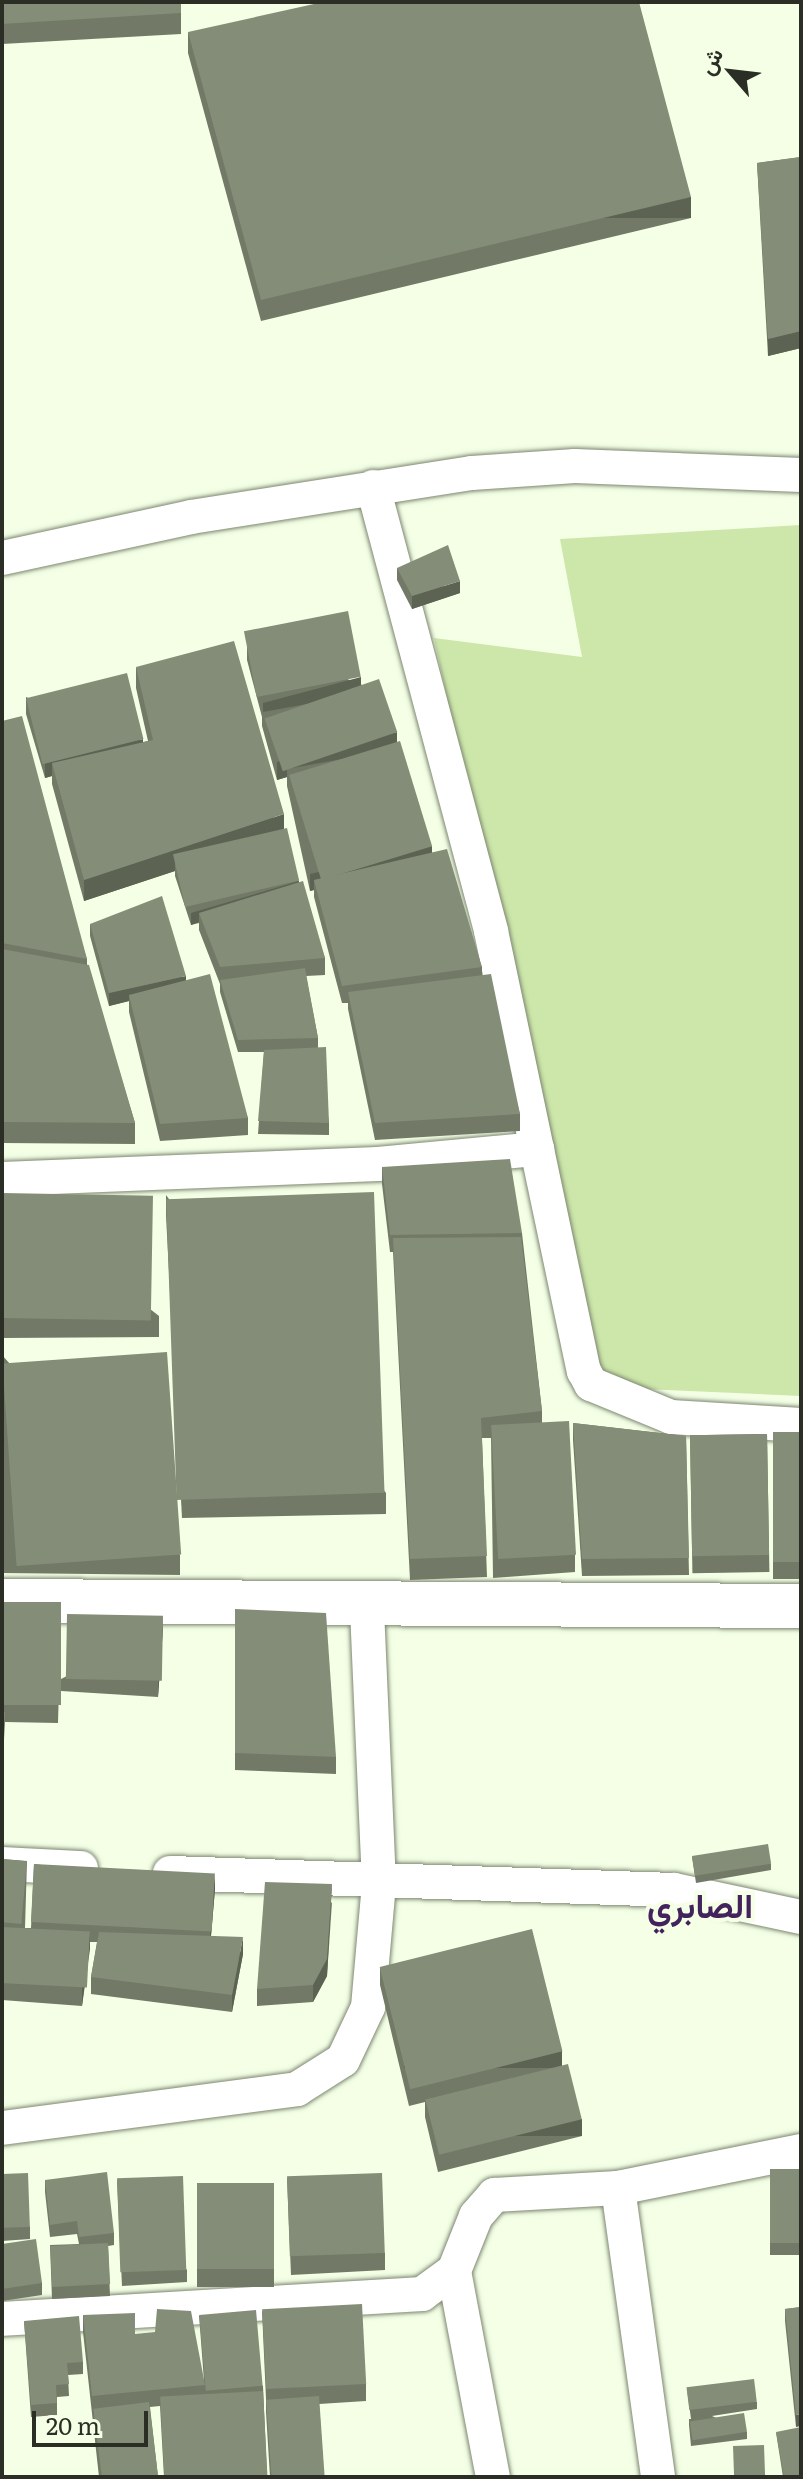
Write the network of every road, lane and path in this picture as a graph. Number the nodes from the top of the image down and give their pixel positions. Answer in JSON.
{"nodes":[{"id":1,"x":801,"y":475,"type":"edge"},
{"id":2,"x":373,"y":487,"type":"junction"},
{"id":3,"x":2,"y":558,"type":"edge"},
{"id":4,"x":537,"y":1149,"type":"junction"},
{"id":5,"x":2,"y":1179,"type":"edge"},
{"id":6,"x":801,"y":1425,"type":"edge"},
{"id":7,"x":2,"y":1601,"type":"edge"},
{"id":8,"x":367,"y":1606,"type":"junction"},
{"id":9,"x":801,"y":1606,"type":"edge"},
{"id":10,"x":2,"y":1864,"type":"edge"},
{"id":11,"x":379,"y":1884,"type":"junction"},
{"id":12,"x":801,"y":1917,"type":"edge"},
{"id":13,"x":2,"y":2128,"type":"edge"},
{"id":14,"x":801,"y":2151,"type":"edge"},
{"id":15,"x":618,"y":2188,"type":"junction"},
{"id":16,"x":454,"y":2271,"type":"junction"},
{"id":17,"x":2,"y":2319,"type":"edge"},
{"id":18,"x":493,"y":2477,"type":"edge"},
{"id":19,"x":658,"y":2477,"type":"edge"}],
"edges":[{"from":1,"to":2,"type":"street"},
{"from":2,"to":3,"type":"street"},
{"from":2,"to":4,"type":"street"},
{"from":4,"to":5,"type":"street"},
{"from":4,"to":6,"type":"street"},
{"from":7,"to":8,"type":"street"},
{"from":8,"to":9,"type":"street"},
{"from":8,"to":11,"type":"street"},
{"from":10,"to":11,"type":"street"},
{"from":11,"to":12,"type":"street"},
{"from":11,"to":13,"type":"street"},
{"from":14,"to":15,"type":"street"},
{"from":15,"to":16,"type":"street"},
{"from":15,"to":19,"type":"street"},
{"from":16,"to":17,"type":"street"},
{"from":16,"to":18,"type":"street"}]}
